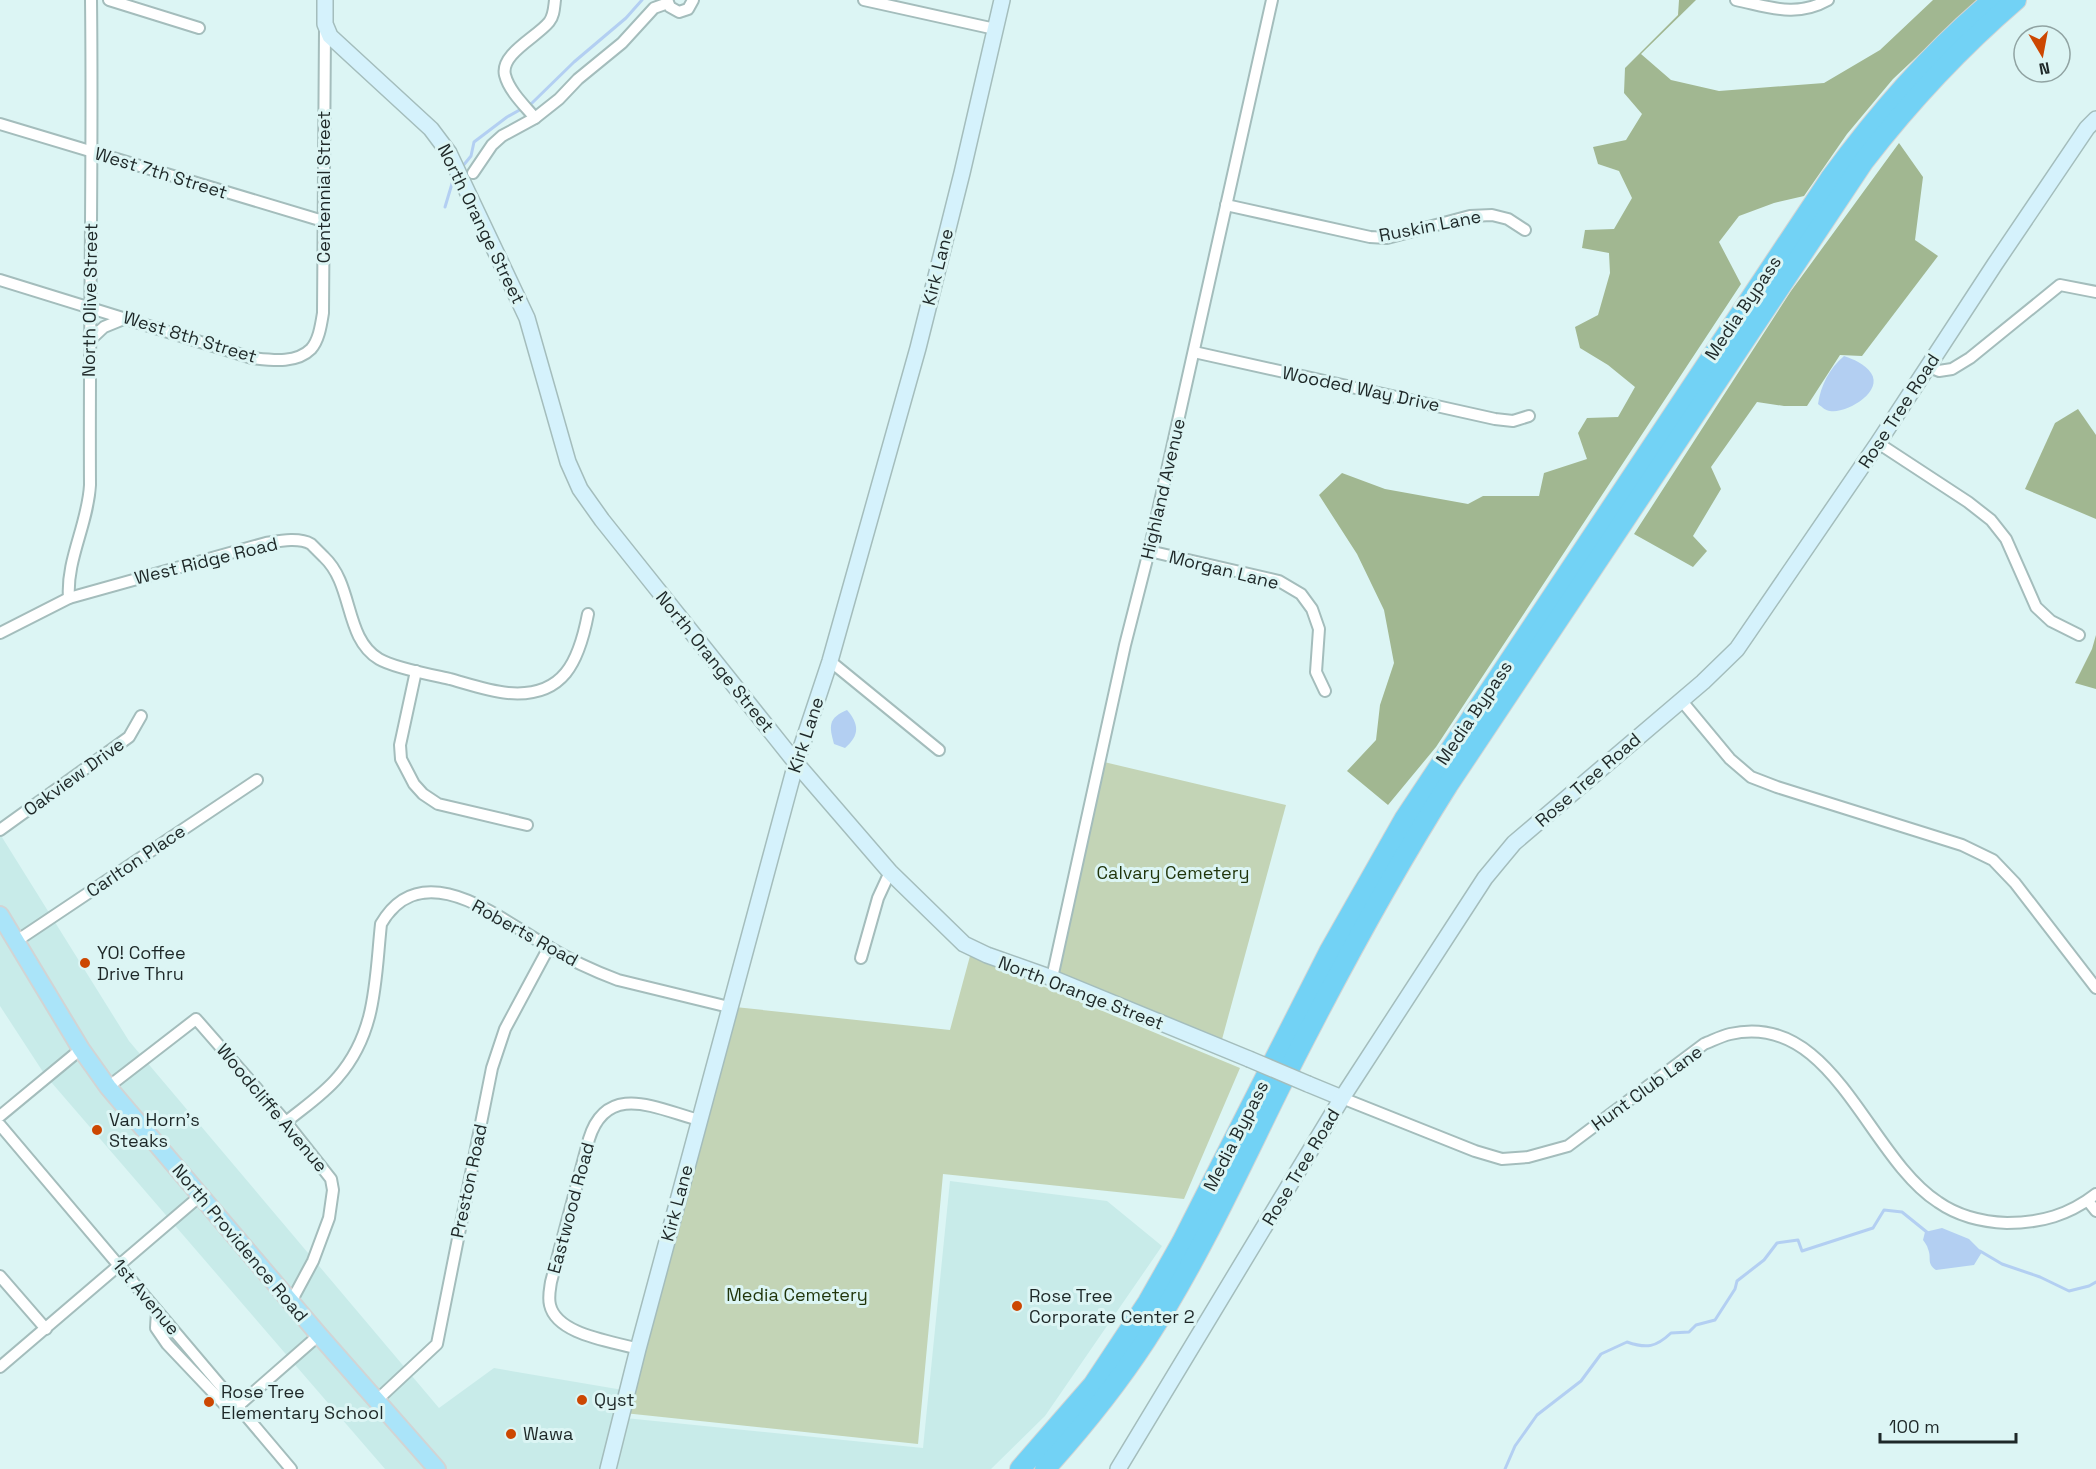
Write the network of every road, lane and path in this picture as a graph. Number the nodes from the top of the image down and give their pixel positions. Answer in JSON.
{"nodes":[{"id":1,"x":91,"y":0,"type":"edge"},
{"id":2,"x":109,"y":0,"type":"edge"},
{"id":3,"x":325,"y":0,"type":"edge"},
{"id":4,"x":555,"y":0,"type":"edge"},
{"id":5,"x":693,"y":0,"type":"edge"},
{"id":6,"x":864,"y":0,"type":"edge"},
{"id":7,"x":1002,"y":0,"type":"edge"},
{"id":8,"x":1272,"y":0,"type":"edge"},
{"id":9,"x":1736,"y":0,"type":"edge"},
{"id":10,"x":1828,"y":0,"type":"edge"},
{"id":11,"x":1993,"y":0,"type":"edge"},
{"id":12,"x":2016,"y":0,"type":"edge"},
{"id":13,"x":668,"y":1,"type":"edge"},
{"id":14,"x":325,"y":24,"type":"junction"},
{"id":15,"x":199,"y":28,"type":"dead end"},
{"id":16,"x":995,"y":28,"type":"junction"},
{"id":17,"x":532,"y":114,"type":"junction"},
{"id":18,"x":2096,"y":119,"type":"edge"},
{"id":19,"x":0,"y":124,"type":"edge"},
{"id":20,"x":93,"y":152,"type":"junction"},
{"id":21,"x":472,"y":173,"type":"dead end"},
{"id":22,"x":1226,"y":205,"type":"junction"},
{"id":23,"x":323,"y":221,"type":"junction"},
{"id":24,"x":1525,"y":230,"type":"dead end"},
{"id":25,"x":0,"y":280,"type":"edge"},
{"id":26,"x":2096,"y":292,"type":"edge"},
{"id":27,"x":89,"y":307,"type":"junction"},
{"id":28,"x":127,"y":318,"type":"junction"},
{"id":29,"x":89,"y":341,"type":"junction"},
{"id":30,"x":311,"y":348,"type":"joint"},
{"id":31,"x":1194,"y":352,"type":"junction"},
{"id":32,"x":1927,"y":366,"type":"junction"},
{"id":33,"x":1529,"y":416,"type":"dead end"},
{"id":34,"x":1878,"y":443,"type":"junction"},
{"id":35,"x":1149,"y":551,"type":"junction"},
{"id":36,"x":69,"y":598,"type":"junction"},
{"id":37,"x":588,"y":614,"type":"dead end"},
{"id":38,"x":0,"y":633,"type":"edge"},
{"id":39,"x":2079,"y":635,"type":"dead end"},
{"id":40,"x":830,"y":662,"type":"junction"},
{"id":41,"x":416,"y":671,"type":"junction"},
{"id":42,"x":1325,"y":691,"type":"dead end"},
{"id":43,"x":1681,"y":700,"type":"junction"},
{"id":44,"x":141,"y":716,"type":"dead end"},
{"id":45,"x":939,"y":750,"type":"dead end"},
{"id":46,"x":796,"y":763,"type":"junction"},
{"id":47,"x":257,"y":780,"type":"dead end"},
{"id":48,"x":527,"y":825,"type":"dead end"},
{"id":49,"x":0,"y":830,"type":"edge"},
{"id":50,"x":890,"y":872,"type":"junction"},
{"id":51,"x":0,"y":915,"type":"edge"},
{"id":52,"x":15,"y":942,"type":"junction"},
{"id":53,"x":549,"y":947,"type":"junction"},
{"id":54,"x":861,"y":958,"type":"dead end"},
{"id":55,"x":1052,"y":978,"type":"junction"},
{"id":56,"x":2096,"y":988,"type":"edge"},
{"id":57,"x":729,"y":1006,"type":"junction"},
{"id":58,"x":81,"y":1049,"type":"junction"},
{"id":59,"x":108,"y":1087,"type":"junction"},
{"id":60,"x":1342,"y":1098,"type":"junction"},
{"id":61,"x":0,"y":1116,"type":"edge"},
{"id":62,"x":699,"y":1120,"type":"junction"},
{"id":63,"x":286,"y":1122,"type":"junction"},
{"id":64,"x":0,"y":1125,"type":"edge"},
{"id":65,"x":200,"y":1196,"type":"junction"},
{"id":66,"x":2092,"y":1198,"type":"edge"},
{"id":67,"x":2096,"y":1211,"type":"edge"},
{"id":68,"x":118,"y":1265,"type":"junction"},
{"id":69,"x":0,"y":1276,"type":"edge"},
{"id":70,"x":291,"y":1302,"type":"junction"},
{"id":71,"x":46,"y":1329,"type":"junction"},
{"id":72,"x":319,"y":1335,"type":"junction"},
{"id":73,"x":638,"y":1349,"type":"junction"},
{"id":74,"x":0,"y":1367,"type":"edge"},
{"id":75,"x":376,"y":1401,"type":"junction"},
{"id":76,"x":237,"y":1406,"type":"junction"},
{"id":77,"x":291,"y":1469,"type":"edge"},
{"id":78,"x":437,"y":1469,"type":"edge"},
{"id":79,"x":608,"y":1469,"type":"edge"},
{"id":80,"x":1020,"y":1469,"type":"edge"},
{"id":81,"x":1045,"y":1469,"type":"edge"},
{"id":82,"x":1118,"y":1469,"type":"edge"}],
"edges":[{"from":1,"to":20,"type":"street","name":"North Olive Street"},
{"from":2,"to":15,"type":"street"},
{"from":3,"to":14,"type":"street"},
{"from":4,"to":17,"type":"street"},
{"from":5,"to":13,"type":"street"},
{"from":6,"to":16,"type":"street"},
{"from":7,"to":16,"type":"street","name":"Kirk Lane"},
{"from":8,"to":22,"type":"street","name":"Highland Avenue"},
{"from":9,"to":10,"type":"street"},
{"from":11,"to":80,"type":"highway","name":"Media Bypass"},
{"from":12,"to":81,"type":"highway","name":"Media Bypass"},
{"from":13,"to":17,"type":"street"},
{"from":14,"to":23,"type":"street","name":"Centennial Street"},
{"from":14,"to":46,"type":"street","name":"North Orange Street"},
{"from":16,"to":40,"type":"street","name":"Kirk Lane"},
{"from":17,"to":21,"type":"street"},
{"from":18,"to":32,"type":"street","name":"Rose Tree Road"},
{"from":19,"to":20,"type":"street","name":"West 7th Street"},
{"from":20,"to":23,"type":"street","name":"West 7th Street"},
{"from":20,"to":27,"type":"street","name":"North Olive Street"},
{"from":22,"to":24,"type":"street","name":"Ruskin Lane"},
{"from":22,"to":31,"type":"street","name":"Highland Avenue"},
{"from":23,"to":30,"type":"street","name":"Centennial Street"},
{"from":25,"to":27,"type":"street","name":"West 8th Street"},
{"from":26,"to":32,"type":"street"},
{"from":27,"to":28,"type":"street","name":"West 8th Street"},
{"from":27,"to":29,"type":"street","name":"North Olive Street"},
{"from":28,"to":29,"type":"street"},
{"from":28,"to":30,"type":"street","name":"West 8th Street"},
{"from":29,"to":36,"type":"street","name":"North Olive Street"},
{"from":31,"to":33,"type":"street","name":"Wooded Way Drive"},
{"from":31,"to":35,"type":"street","name":"Highland Avenue"},
{"from":32,"to":34,"type":"street","name":"Rose Tree Road"},
{"from":34,"to":39,"type":"street"},
{"from":34,"to":43,"type":"street","name":"Rose Tree Road"},
{"from":35,"to":42,"type":"street","name":"Morgan Lane"},
{"from":35,"to":55,"type":"street","name":"Highland Avenue"},
{"from":36,"to":38,"type":"street","name":"West Ridge Road"},
{"from":36,"to":41,"type":"street","name":"West Ridge Road"},
{"from":37,"to":41,"type":"street","name":"West Ridge Road"},
{"from":40,"to":45,"type":"street"},
{"from":40,"to":46,"type":"street","name":"Kirk Lane"},
{"from":41,"to":48,"type":"street"},
{"from":43,"to":56,"type":"street"},
{"from":43,"to":60,"type":"street","name":"Rose Tree Road"},
{"from":44,"to":49,"type":"street","name":"Oakview Drive"},
{"from":46,"to":50,"type":"street","name":"North Orange Street"},
{"from":46,"to":57,"type":"street","name":"Kirk Lane"},
{"from":47,"to":52,"type":"street","name":"Carlton Place"},
{"from":50,"to":54,"type":"street"},
{"from":50,"to":55,"type":"street","name":"North Orange Street"},
{"from":51,"to":52,"type":"main road","name":"North Providence Road"},
{"from":52,"to":58,"type":"main road","name":"North Providence Road"},
{"from":53,"to":57,"type":"street","name":"Roberts Road"},
{"from":53,"to":63,"type":"street","name":"Roberts Road"},
{"from":53,"to":75,"type":"street","name":"Preston Road"},
{"from":55,"to":60,"type":"street","name":"North Orange Street","bridge":true},
{"from":57,"to":62,"type":"street","name":"Kirk Lane"},
{"from":58,"to":59,"type":"main road","name":"North Providence Road"},
{"from":58,"to":61,"type":"street"},
{"from":59,"to":63,"type":"street","name":"Woodcliffe Avenue"},
{"from":59,"to":65,"type":"main road","name":"North Providence Road"},
{"from":60,"to":66,"type":"street","name":"Hunt Club Lane"},
{"from":60,"to":82,"type":"street","name":"Rose Tree Road"},
{"from":62,"to":73,"type":"street","name":"Kirk Lane"},
{"from":62,"to":73,"type":"street","name":"Eastwood Road"},
{"from":63,"to":70,"type":"street","name":"Woodcliffe Avenue"},
{"from":64,"to":68,"type":"street","name":"1st Avenue"},
{"from":65,"to":68,"type":"street"},
{"from":65,"to":70,"type":"main road","name":"North Providence Road"},
{"from":66,"to":67,"type":"street"},
{"from":68,"to":71,"type":"street"},
{"from":68,"to":76,"type":"street","name":"1st Avenue"},
{"from":69,"to":71,"type":"street"},
{"from":70,"to":72,"type":"main road","name":"North Providence Road"},
{"from":71,"to":74,"type":"street"},
{"from":72,"to":75,"type":"main road","name":"North Providence Road"},
{"from":72,"to":76,"type":"street"},
{"from":73,"to":79,"type":"street","name":"Kirk Lane"},
{"from":75,"to":78,"type":"main road","name":"North Providence Road"},
{"from":76,"to":77,"type":"street","name":"1st Avenue"}]}
